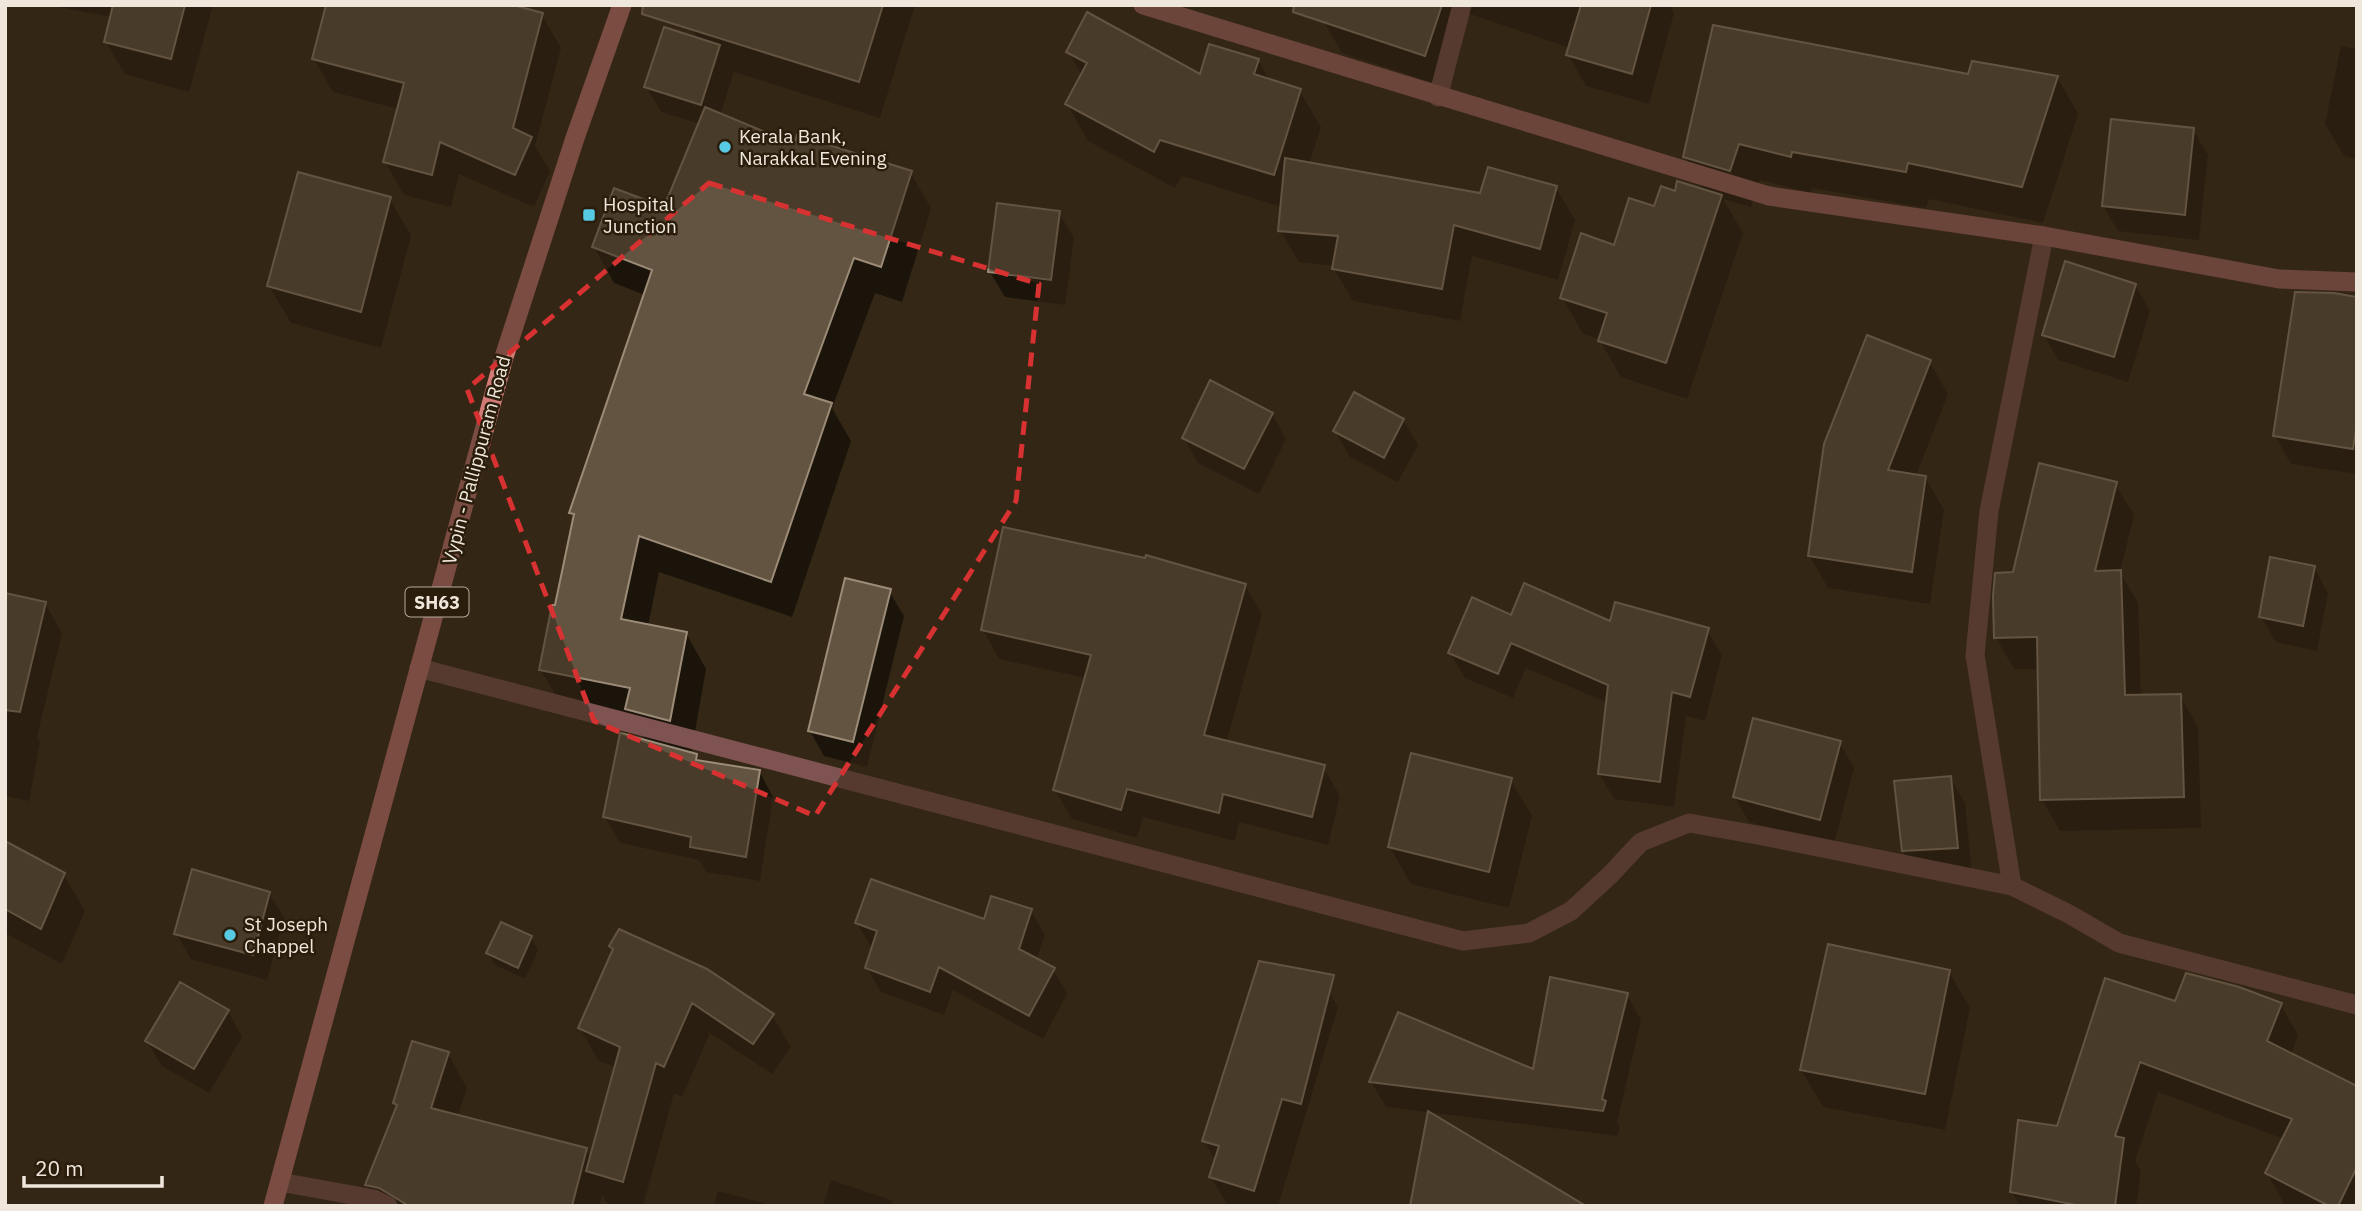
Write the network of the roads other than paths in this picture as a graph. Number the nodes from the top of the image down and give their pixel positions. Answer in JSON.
{"nodes":[{"id":1,"x":622,"y":5,"type":"edge"},
{"id":2,"x":1143,"y":5,"type":"edge"},
{"id":3,"x":1462,"y":5,"type":"edge"},
{"id":4,"x":1438,"y":97,"type":"junction"},
{"id":5,"x":2044,"y":236,"type":"junction"},
{"id":6,"x":2357,"y":282,"type":"edge"},
{"id":7,"x":419,"y":668,"type":"junction"},
{"id":8,"x":2012,"y":886,"type":"junction"},
{"id":9,"x":2357,"y":1005,"type":"edge"},
{"id":10,"x":280,"y":1182,"type":"junction"},
{"id":11,"x":273,"y":1206,"type":"edge"},
{"id":12,"x":388,"y":1206,"type":"edge"}],
"edges":[{"from":1,"to":7,"type":"main road","name":"Vypin - Pallippuram Road","number":"SH63"},
{"from":2,"to":4,"type":"main road"},
{"from":3,"to":4,"type":"street"},
{"from":4,"to":5,"type":"main road"},
{"from":5,"to":6,"type":"main road"},
{"from":5,"to":8,"type":"street"},
{"from":7,"to":8,"type":"street"},
{"from":7,"to":10,"type":"main road","name":"Vypin - Pallippuram Road","number":"SH63"},
{"from":8,"to":9,"type":"street"},
{"from":10,"to":11,"type":"main road","name":"Vypin - Pallippuram Road","number":"SH63"},
{"from":10,"to":12,"type":"street"}]}
